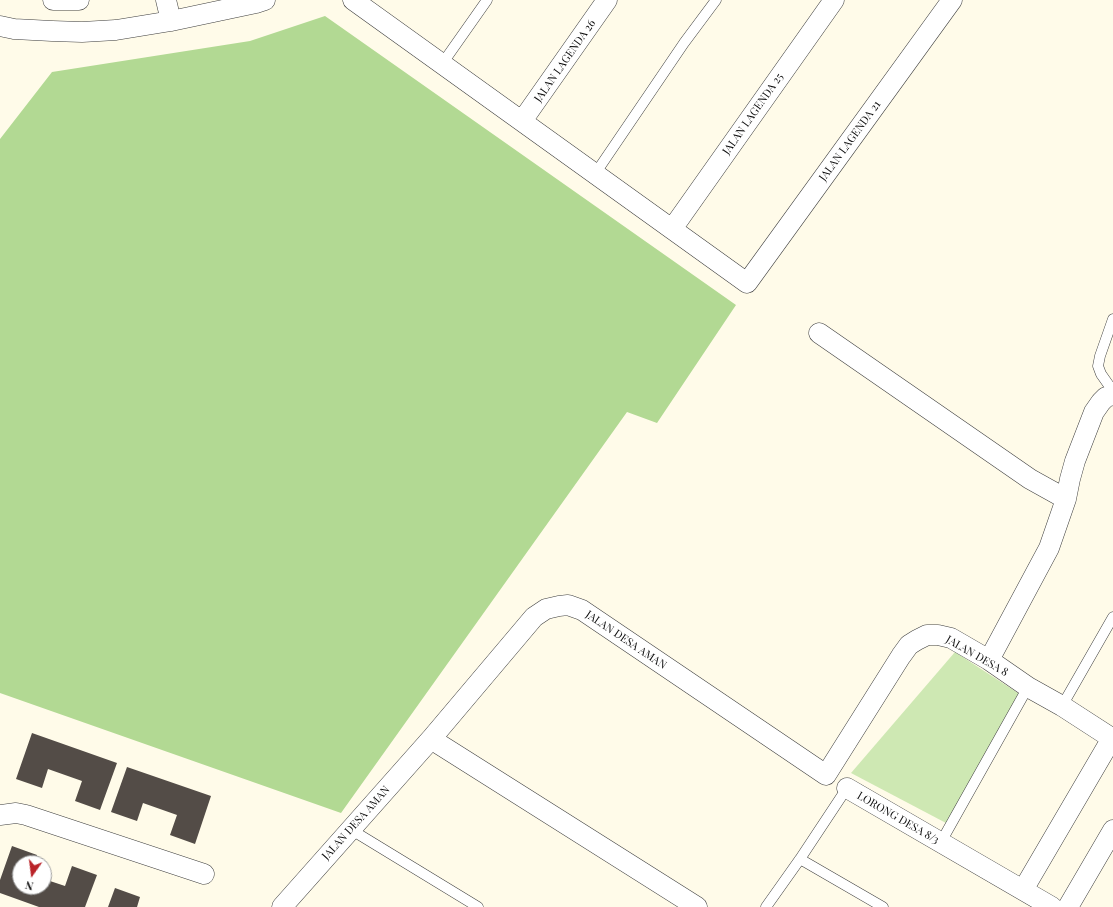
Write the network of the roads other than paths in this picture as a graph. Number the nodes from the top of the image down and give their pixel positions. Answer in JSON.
{"nodes":[{"id":1,"x":53,"y":0,"type":"edge"},
{"id":2,"x":79,"y":0,"type":"edge"},
{"id":3,"x":166,"y":0,"type":"edge"},
{"id":4,"x":265,"y":0,"type":"edge"},
{"id":5,"x":353,"y":0,"type":"edge"},
{"id":6,"x":487,"y":0,"type":"edge"},
{"id":7,"x":608,"y":0,"type":"edge"},
{"id":8,"x":716,"y":0,"type":"edge"},
{"id":9,"x":834,"y":0,"type":"edge"},
{"id":10,"x":952,"y":0,"type":"edge"},
{"id":11,"x":172,"y":21,"type":"junction"},
{"id":12,"x":0,"y":26,"type":"edge"},
{"id":13,"x":442,"y":64,"type":"junction"},
{"id":14,"x":522,"y":121,"type":"junction"},
{"id":15,"x":595,"y":174,"type":"junction"},
{"id":16,"x":672,"y":229,"type":"junction"},
{"id":17,"x":1113,"y":318,"type":"edge"},
{"id":18,"x":819,"y":333,"type":"dead end"},
{"id":19,"x":1113,"y":391,"type":"edge"},
{"id":20,"x":1113,"y":395,"type":"edge"},
{"id":21,"x":1066,"y":499,"type":"junction"},
{"id":22,"x":1113,"y":617,"type":"edge"},
{"id":23,"x":989,"y":660,"type":"junction"},
{"id":24,"x":1028,"y":687,"type":"junction"},
{"id":25,"x":1062,"y":706,"type":"junction"},
{"id":26,"x":431,"y":739,"type":"junction"},
{"id":27,"x":1112,"y":739,"type":"edge"},
{"id":28,"x":826,"y":775,"type":"joint"},
{"id":29,"x":847,"y":788,"type":"joint"},
{"id":30,"x":0,"y":815,"type":"edge"},
{"id":31,"x":350,"y":830,"type":"junction"},
{"id":32,"x":1113,"y":830,"type":"edge"},
{"id":33,"x":941,"y":842,"type":"junction"},
{"id":34,"x":800,"y":859,"type":"junction"},
{"id":35,"x":204,"y":874,"type":"dead end"},
{"id":36,"x":1023,"y":890,"type":"junction"},
{"id":37,"x":690,"y":905,"type":"edge"},
{"id":38,"x":282,"y":907,"type":"edge"},
{"id":39,"x":478,"y":907,"type":"edge"},
{"id":40,"x":766,"y":907,"type":"edge"},
{"id":41,"x":883,"y":907,"type":"edge"},
{"id":42,"x":1052,"y":907,"type":"edge"},
{"id":43,"x":1068,"y":907,"type":"edge"}],
"edges":[{"from":1,"to":2,"type":"street"},
{"from":3,"to":11,"type":"street"},
{"from":4,"to":11,"type":"street"},
{"from":5,"to":13,"type":"street"},
{"from":6,"to":13,"type":"lane"},
{"from":7,"to":14,"type":"street","name":"JALAN LAGENDA 26"},
{"from":8,"to":15,"type":"lane"},
{"from":9,"to":16,"type":"street","name":"JALAN LAGENDA 25"},
{"from":10,"to":16,"type":"street","name":"JALAN LAGENDA 21"},
{"from":11,"to":12,"type":"street"},
{"from":13,"to":14,"type":"street"},
{"from":14,"to":15,"type":"street"},
{"from":15,"to":16,"type":"street"},
{"from":17,"to":19,"type":"lane"},
{"from":18,"to":21,"type":"street"},
{"from":20,"to":21,"type":"street"},
{"from":21,"to":23,"type":"street"},
{"from":22,"to":25,"type":"lane"},
{"from":23,"to":24,"type":"street","name":"JALAN DESA 8"},
{"from":23,"to":28,"type":"street","name":"JALAN DESA 8"},
{"from":24,"to":25,"type":"street","name":"JALAN DESA 8"},
{"from":24,"to":33,"type":"lane"},
{"from":25,"to":27,"type":"street","name":"JALAN DESA 8"},
{"from":26,"to":28,"type":"street","name":"JALAN DESA AMAN"},
{"from":26,"to":31,"type":"street","name":"JALAN DESA AMAN"},
{"from":26,"to":37,"type":"street"},
{"from":27,"to":36,"type":"street"},
{"from":29,"to":33,"type":"street","name":"LORONG DESA 8/3"},
{"from":29,"to":34,"type":"lane","name":"LORONG DESA 8/3"},
{"from":30,"to":35,"type":"street"},
{"from":31,"to":38,"type":"street","name":"JALAN DESA AMAN"},
{"from":31,"to":39,"type":"lane"},
{"from":32,"to":43,"type":"street"},
{"from":33,"to":36,"type":"street","name":"LORONG DESA 8/3"},
{"from":34,"to":40,"type":"lane","name":"LORONG DESA 8/3"},
{"from":34,"to":41,"type":"lane"},
{"from":36,"to":42,"type":"street","name":"LORONG DESA 8/3"}]}
